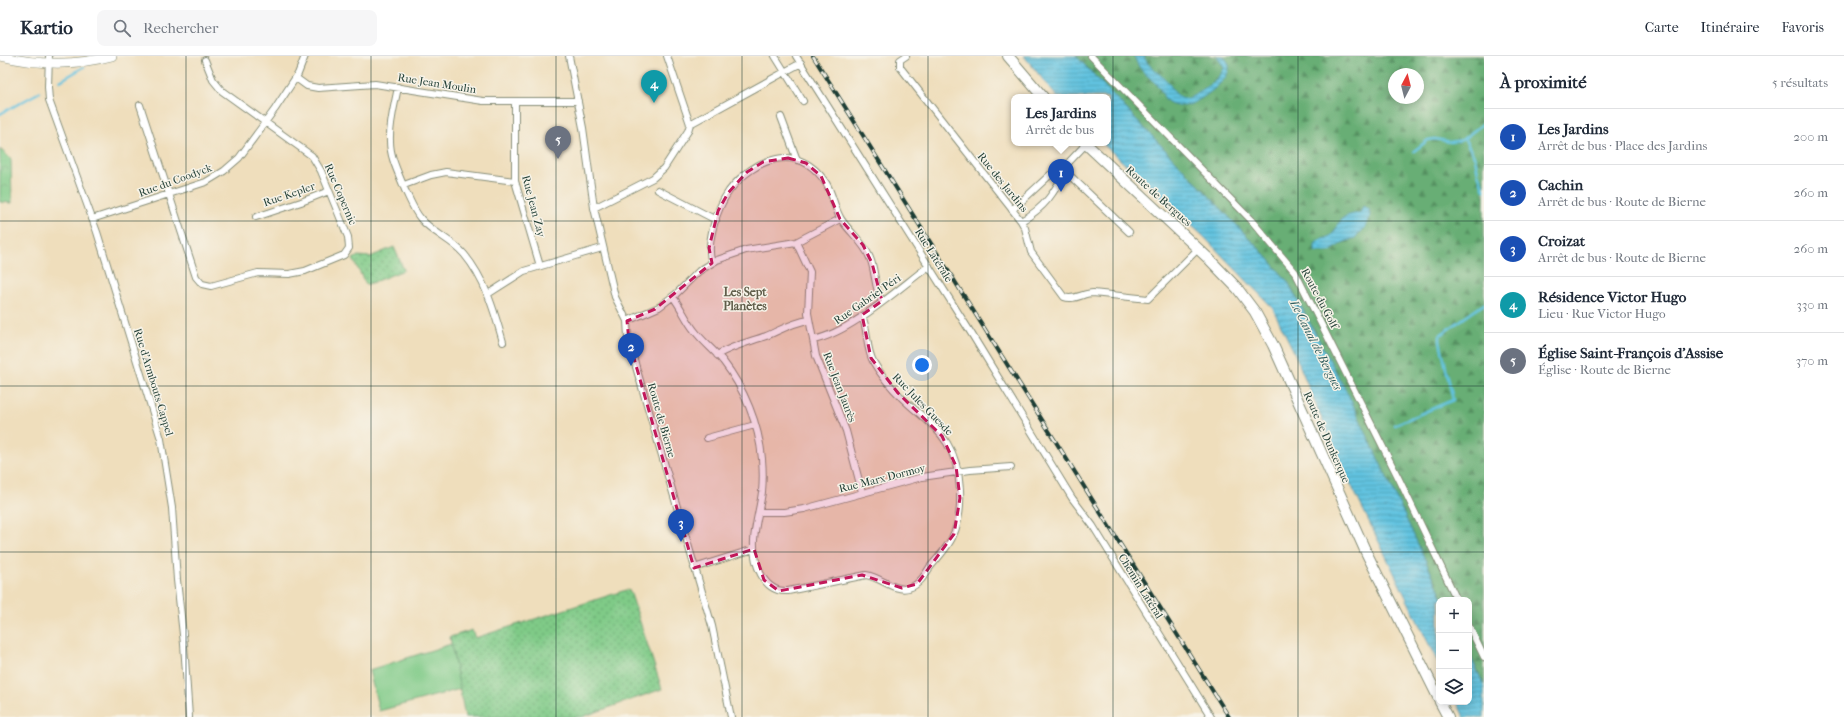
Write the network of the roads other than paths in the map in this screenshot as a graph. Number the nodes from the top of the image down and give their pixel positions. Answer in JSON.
{"nodes":[{"id":1,"x":0,"y":56,"type":"edge"},
{"id":2,"x":112,"y":56,"type":"edge"},
{"id":3,"x":305,"y":56,"type":"edge"},
{"id":4,"x":569,"y":56,"type":"edge"},
{"id":5,"x":667,"y":56,"type":"edge"},
{"id":6,"x":775,"y":56,"type":"edge"},
{"id":7,"x":796,"y":56,"type":"edge"},
{"id":8,"x":906,"y":56,"type":"edge"},
{"id":9,"x":1008,"y":56,"type":"edge"},
{"id":10,"x":1091,"y":56,"type":"edge"},
{"id":11,"x":49,"y":60,"type":"edge"},
{"id":12,"x":206,"y":60,"type":"dead end"},
{"id":13,"x":801,"y":63,"type":"junction"},
{"id":14,"x":784,"y":72,"type":"junction"},
{"id":15,"x":296,"y":78,"type":"junction"},
{"id":16,"x":398,"y":87,"type":"junction"},
{"id":17,"x":1040,"y":94,"type":"edge"},
{"id":18,"x":578,"y":101,"type":"junction"},
{"id":19,"x":803,"y":101,"type":"dead end"},
{"id":20,"x":515,"y":102,"type":"junction"},
{"id":21,"x":140,"y":105,"type":"dead end"},
{"id":22,"x":781,"y":117,"type":"dead end"},
{"id":23,"x":266,"y":122,"type":"junction"},
{"id":24,"x":690,"y":124,"type":"junction"},
{"id":25,"x":1083,"y":146,"type":"edge"},
{"id":26,"x":1087,"y":146,"type":"edge"},
{"id":27,"x":797,"y":160,"type":"junction"},
{"id":28,"x":1063,"y":169,"type":"junction"},
{"id":29,"x":515,"y":181,"type":"junction"},
{"id":30,"x":404,"y":186,"type":"junction"},
{"id":31,"x":658,"y":190,"type":"dead end"},
{"id":32,"x":329,"y":191,"type":"junction"},
{"id":33,"x":169,"y":194,"type":"junction"},
{"id":34,"x":594,"y":208,"type":"junction"},
{"id":35,"x":1012,"y":210,"type":"junction"},
{"id":36,"x":256,"y":216,"type":"dead end"},
{"id":37,"x":92,"y":219,"type":"junction"},
{"id":38,"x":840,"y":219,"type":"junction"},
{"id":39,"x":716,"y":220,"type":"junction"},
{"id":40,"x":1021,"y":221,"type":"junction"},
{"id":41,"x":1129,"y":232,"type":"dead end"},
{"id":42,"x":796,"y":242,"type":"junction"},
{"id":43,"x":602,"y":248,"type":"junction"},
{"id":44,"x":1198,"y":249,"type":"junction"},
{"id":45,"x":712,"y":263,"type":"junction"},
{"id":46,"x":540,"y":266,"type":"junction"},
{"id":47,"x":929,"y":266,"type":"junction"},
{"id":48,"x":1217,"y":266,"type":"joint"},
{"id":49,"x":488,"y":294,"type":"junction"},
{"id":50,"x":673,"y":297,"type":"junction"},
{"id":51,"x":882,"y":301,"type":"junction"},
{"id":52,"x":862,"y":316,"type":"junction"},
{"id":53,"x":809,"y":320,"type":"junction"},
{"id":54,"x":627,"y":321,"type":"junction"},
{"id":55,"x":813,"y":340,"type":"junction"},
{"id":56,"x":503,"y":342,"type":"dead end"},
{"id":57,"x":717,"y":355,"type":"junction"},
{"id":58,"x":755,"y":425,"type":"junction"},
{"id":59,"x":707,"y":438,"type":"dead end"},
{"id":60,"x":1053,"y":466,"type":"joint"},
{"id":61,"x":1011,"y":467,"type":"dead end"},
{"id":62,"x":957,"y":472,"type":"junction"},
{"id":63,"x":862,"y":492,"type":"junction"},
{"id":64,"x":759,"y":512,"type":"junction"},
{"id":65,"x":754,"y":549,"type":"junction"},
{"id":66,"x":694,"y":568,"type":"junction"},
{"id":67,"x":1456,"y":597,"type":"edge"},
{"id":68,"x":1472,"y":632,"type":"edge"},
{"id":69,"x":1484,"y":657,"type":"edge"},
{"id":70,"x":1436,"y":693,"type":"edge"},
{"id":71,"x":1442,"y":705,"type":"edge"},
{"id":72,"x":189,"y":717,"type":"edge"},
{"id":73,"x":731,"y":717,"type":"edge"},
{"id":74,"x":1211,"y":717,"type":"edge"},
{"id":75,"x":1448,"y":717,"type":"edge"}],
"edges":[{"from":1,"to":11,"type":"street"},
{"from":2,"to":11,"type":"street"},
{"from":3,"to":15,"type":"street","name":"Rue du Coodyck"},
{"from":4,"to":18,"type":"street","name":"Route de Bierne"},
{"from":5,"to":24,"type":"street"},
{"from":6,"to":14,"type":"street"},
{"from":7,"to":13,"type":"street","name":"Rue Latérale"},
{"from":8,"to":35,"type":"street","name":"Rue des Jardins"},
{"from":9,"to":17,"type":"main road"},
{"from":10,"to":67,"type":"street","name":"Route du Golf"},
{"from":11,"to":37,"type":"street","name":"Rue d'Armbouts-Cappel"},
{"from":12,"to":23,"type":"street","name":"Rue Copernic"},
{"from":13,"to":14,"type":"street"},
{"from":13,"to":47,"type":"street","name":"Rue Latérale"},
{"from":14,"to":19,"type":"street"},
{"from":14,"to":24,"type":"street"},
{"from":15,"to":16,"type":"street","name":"Rue Jean Moulin"},
{"from":15,"to":23,"type":"street","name":"Rue du Coodyck"},
{"from":16,"to":20,"type":"street","name":"Rue Jean Moulin"},
{"from":16,"to":30,"type":"street"},
{"from":18,"to":20,"type":"street","name":"Rue Jean Moulin"},
{"from":18,"to":34,"type":"street","name":"Route de Bierne"},
{"from":20,"to":29,"type":"street","name":"Rue Jean Zay"},
{"from":21,"to":33,"type":"street"},
{"from":22,"to":27,"type":"street"},
{"from":23,"to":32,"type":"street","name":"Rue Copernic"},
{"from":23,"to":33,"type":"street","name":"Rue du Coodyck"},
{"from":24,"to":34,"type":"street"},
{"from":25,"to":28,"type":"street"},
{"from":26,"to":44,"type":"main road","name":"Route de Bergues"},
{"from":27,"to":38,"type":"street"},
{"from":27,"to":39,"type":"street"},
{"from":28,"to":35,"type":"street"},
{"from":28,"to":40,"type":"street"},
{"from":28,"to":41,"type":"street"},
{"from":29,"to":30,"type":"street"},
{"from":29,"to":46,"type":"street","name":"Rue Jean Zay"},
{"from":30,"to":49,"type":"street"},
{"from":31,"to":39,"type":"street"},
{"from":32,"to":33,"type":"street","name":"Rue Copernic"},
{"from":32,"to":36,"type":"street","name":"Rue Kepler"},
{"from":33,"to":37,"type":"street","name":"Rue du Coodyck"},
{"from":34,"to":43,"type":"street","name":"Route de Bierne"},
{"from":35,"to":40,"type":"street","name":"Rue des Jardins"},
{"from":37,"to":72,"type":"street","name":"Rue d'Armbouts-Cappel"},
{"from":38,"to":42,"type":"street"},
{"from":38,"to":51,"type":"street"},
{"from":39,"to":45,"type":"street"},
{"from":40,"to":44,"type":"street","name":"Rue des Jardins"},
{"from":42,"to":45,"type":"street"},
{"from":42,"to":53,"type":"street","name":"Rue Jean Jaurès"},
{"from":43,"to":46,"type":"street"},
{"from":43,"to":54,"type":"street","name":"Route de Bierne"},
{"from":44,"to":48,"type":"main road","name":"Route de Bergues"},
{"from":45,"to":50,"type":"street"},
{"from":46,"to":49,"type":"street"},
{"from":47,"to":51,"type":"street","name":"Rue Gabriel Péri"},
{"from":47,"to":60,"type":"street","name":"Rue Latérale"},
{"from":48,"to":70,"type":"main road","name":"Route de Dunkerque"},
{"from":49,"to":56,"type":"street"},
{"from":50,"to":54,"type":"street"},
{"from":50,"to":57,"type":"street"},
{"from":51,"to":52,"type":"street","name":"Rue Gabriel Péri"},
{"from":52,"to":55,"type":"street","name":"Rue Gabriel Péri"},
{"from":52,"to":62,"type":"street","name":"Rue Jules Guesde"},
{"from":53,"to":55,"type":"street","name":"Rue Jean Jaurès"},
{"from":53,"to":57,"type":"street"},
{"from":54,"to":66,"type":"street","name":"Route de Bierne"},
{"from":55,"to":63,"type":"street","name":"Rue Jean Jaurès"},
{"from":57,"to":58,"type":"street"},
{"from":58,"to":59,"type":"street"},
{"from":58,"to":64,"type":"street"},
{"from":60,"to":74,"type":"street","name":"Chemin Latéral"},
{"from":61,"to":62,"type":"street","name":"Rue Marx Dormoy"},
{"from":62,"to":63,"type":"street","name":"Rue Marx Dormoy"},
{"from":62,"to":65,"type":"street","name":"Rue Jules Guesde"},
{"from":63,"to":64,"type":"street","name":"Rue Marx Dormoy"},
{"from":64,"to":65,"type":"street"},
{"from":65,"to":66,"type":"street"},
{"from":66,"to":73,"type":"street","name":"Route de Bierne"},
{"from":68,"to":69,"type":"street"},
{"from":71,"to":75,"type":"main road"}]}
